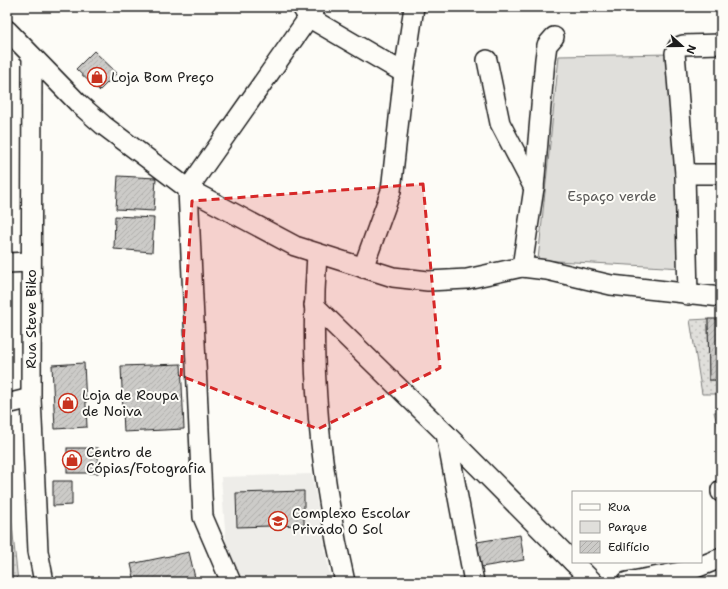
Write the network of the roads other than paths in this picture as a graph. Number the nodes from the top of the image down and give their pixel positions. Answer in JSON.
{"nodes":[{"id":1,"x":414,"y":7,"type":"edge"},
{"id":2,"x":308,"y":10,"type":"edge"},
{"id":3,"x":7,"y":30,"type":"edge"},
{"id":4,"x":554,"y":37,"type":"dead end"},
{"id":5,"x":721,"y":44,"type":"edge"},
{"id":6,"x":21,"y":48,"type":"edge"},
{"id":7,"x":487,"y":60,"type":"dead end"},
{"id":8,"x":404,"y":73,"type":"junction"},
{"id":9,"x":685,"y":174,"type":"junction"},
{"id":10,"x":721,"y":174,"type":"edge"},
{"id":11,"x":534,"y":188,"type":"junction"},
{"id":12,"x":188,"y":189,"type":"junction"},
{"id":13,"x":318,"y":254,"type":"junction"},
{"id":14,"x":30,"y":262,"type":"junction"},
{"id":15,"x":7,"y":263,"type":"edge"},
{"id":16,"x":522,"y":267,"type":"junction"},
{"id":17,"x":363,"y":268,"type":"junction"},
{"id":18,"x":688,"y":295,"type":"junction"},
{"id":19,"x":721,"y":298,"type":"edge"},
{"id":20,"x":314,"y":305,"type":"junction"},
{"id":21,"x":31,"y":398,"type":"junction"},
{"id":22,"x":7,"y":404,"type":"edge"},
{"id":23,"x":446,"y":434,"type":"junction"},
{"id":24,"x":721,"y":558,"type":"edge"},
{"id":25,"x":572,"y":561,"type":"edge"},
{"id":26,"x":574,"y":563,"type":"edge"},
{"id":27,"x":44,"y":582,"type":"edge"},
{"id":28,"x":231,"y":582,"type":"edge"},
{"id":29,"x":345,"y":582,"type":"edge"},
{"id":30,"x":474,"y":582,"type":"edge"},
{"id":31,"x":593,"y":582,"type":"edge"},
{"id":32,"x":627,"y":582,"type":"edge"}],
"edges":[{"from":1,"to":8,"type":"street"},
{"from":2,"to":8,"type":"street"},
{"from":2,"to":12,"type":"street"},
{"from":3,"to":6,"type":"street"},
{"from":4,"to":11,"type":"street"},
{"from":5,"to":9,"type":"street"},
{"from":6,"to":12,"type":"street"},
{"from":6,"to":14,"type":"street","name":"Rua Steve Biko"},
{"from":7,"to":11,"type":"street"},
{"from":8,"to":17,"type":"street"},
{"from":9,"to":10,"type":"street"},
{"from":9,"to":18,"type":"street"},
{"from":11,"to":16,"type":"street"},
{"from":12,"to":13,"type":"street"},
{"from":12,"to":28,"type":"street"},
{"from":13,"to":17,"type":"street"},
{"from":13,"to":20,"type":"street"},
{"from":14,"to":15,"type":"street"},
{"from":14,"to":21,"type":"street","name":"Rua Steve Biko"},
{"from":16,"to":17,"type":"street"},
{"from":16,"to":18,"type":"street"},
{"from":18,"to":19,"type":"street"},
{"from":20,"to":23,"type":"street"},
{"from":20,"to":29,"type":"street"},
{"from":21,"to":22,"type":"street"},
{"from":21,"to":27,"type":"street","name":"Rua Steve Biko"},
{"from":23,"to":25,"type":"street"},
{"from":23,"to":30,"type":"street"},
{"from":24,"to":32,"type":"street"},
{"from":26,"to":31,"type":"street"}]}
